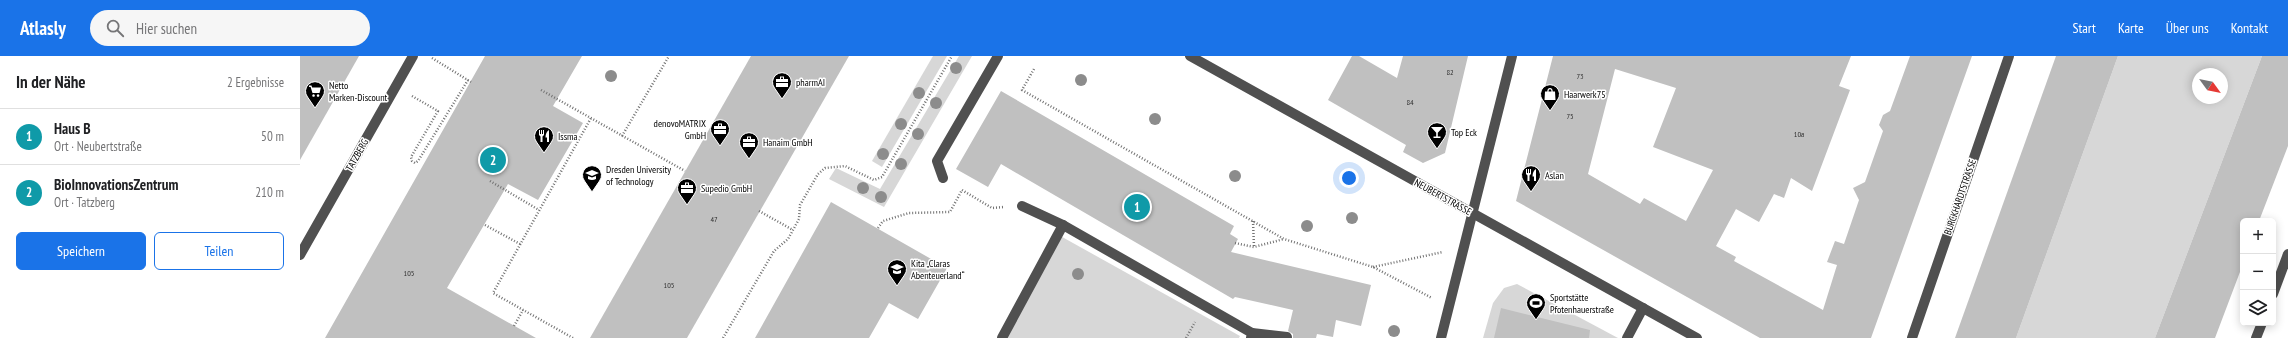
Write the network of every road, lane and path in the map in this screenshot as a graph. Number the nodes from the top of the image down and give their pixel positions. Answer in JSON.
{"nodes":[{"id":1,"x":413,"y":56,"type":"edge"},
{"id":2,"x":428,"y":56,"type":"edge"},
{"id":3,"x":669,"y":56,"type":"edge"},
{"id":4,"x":952,"y":56,"type":"edge"},
{"id":5,"x":998,"y":56,"type":"edge"},
{"id":6,"x":1190,"y":56,"type":"edge"},
{"id":7,"x":1512,"y":56,"type":"edge"},
{"id":8,"x":2009,"y":56,"type":"edge"},
{"id":9,"x":1034,"y":69,"type":"dead end"},
{"id":10,"x":541,"y":90,"type":"dead end"},
{"id":11,"x":418,"y":100,"type":"dead end"},
{"id":12,"x":591,"y":118,"type":"junction"},
{"id":13,"x":622,"y":136,"type":"junction"},
{"id":14,"x":685,"y":171,"type":"dead end"},
{"id":15,"x":943,"y":178,"type":"joint"},
{"id":16,"x":490,"y":181,"type":"dead end"},
{"id":17,"x":962,"y":190,"type":"junction"},
{"id":18,"x":1022,"y":206,"type":"joint"},
{"id":19,"x":539,"y":210,"type":"junction"},
{"id":20,"x":760,"y":211,"type":"dead end"},
{"id":21,"x":1472,"y":213,"type":"junction"},
{"id":22,"x":1253,"y":221,"type":"junction"},
{"id":23,"x":485,"y":225,"type":"dead end"},
{"id":24,"x":1063,"y":225,"type":"junction"},
{"id":25,"x":878,"y":228,"type":"dead end"},
{"id":26,"x":793,"y":230,"type":"junction"},
{"id":27,"x":1284,"y":239,"type":"junction"},
{"id":28,"x":1236,"y":243,"type":"dead end"},
{"id":29,"x":520,"y":244,"type":"junction"},
{"id":30,"x":1254,"y":247,"type":"junction"},
{"id":31,"x":1464,"y":247,"type":"junction"},
{"id":32,"x":2288,"y":254,"type":"edge"},
{"id":33,"x":300,"y":255,"type":"edge"},
{"id":34,"x":1373,"y":267,"type":"junction"},
{"id":35,"x":2274,"y":290,"type":"edge"},
{"id":36,"x":1449,"y":307,"type":"junction"},
{"id":37,"x":1643,"y":308,"type":"junction"},
{"id":38,"x":523,"y":310,"type":"junction"},
{"id":39,"x":514,"y":326,"type":"dead end"},
{"id":40,"x":2261,"y":326,"type":"edge"},
{"id":41,"x":1252,"y":336,"type":"edge"},
{"id":42,"x":1287,"y":337,"type":"edge"},
{"id":43,"x":573,"y":338,"type":"edge"},
{"id":44,"x":723,"y":338,"type":"edge"},
{"id":45,"x":1002,"y":338,"type":"edge"},
{"id":46,"x":1441,"y":338,"type":"edge"},
{"id":47,"x":1627,"y":338,"type":"edge"},
{"id":48,"x":1697,"y":338,"type":"edge"},
{"id":49,"x":1912,"y":338,"type":"edge"},
{"id":50,"x":2256,"y":338,"type":"edge"}],
"edges":[{"from":1,"to":33,"type":"street","name":"TATZBERG"},
{"from":2,"to":11,"type":"path"},
{"from":3,"to":13,"type":"path"},
{"from":4,"to":26,"type":"path"},
{"from":5,"to":15,"type":"street"},
{"from":6,"to":21,"type":"street","name":"NEUBERTSTRASSE"},
{"from":7,"to":21,"type":"street"},
{"from":8,"to":49,"type":"street","name":"BURCKHARDTSTRASSE"},
{"from":9,"to":22,"type":"path"},
{"from":10,"to":12,"type":"path"},
{"from":12,"to":13,"type":"path"},
{"from":12,"to":19,"type":"path"},
{"from":13,"to":14,"type":"path"},
{"from":15,"to":17,"type":"path"},
{"from":16,"to":19,"type":"path"},
{"from":17,"to":18,"type":"path"},
{"from":17,"to":25,"type":"path"},
{"from":18,"to":24,"type":"street"},
{"from":19,"to":29,"type":"path"},
{"from":20,"to":26,"type":"path"},
{"from":21,"to":31,"type":"street"},
{"from":21,"to":37,"type":"street","name":"NEUBERTSTRASSE"},
{"from":22,"to":27,"type":"path"},
{"from":22,"to":30,"type":"path"},
{"from":23,"to":29,"type":"path"},
{"from":24,"to":41,"type":"street"},
{"from":24,"to":45,"type":"street"},
{"from":26,"to":44,"type":"path"},
{"from":27,"to":30,"type":"path"},
{"from":27,"to":34,"type":"path"},
{"from":28,"to":30,"type":"path"},
{"from":29,"to":38,"type":"path"},
{"from":31,"to":34,"type":"path"},
{"from":31,"to":36,"type":"street"},
{"from":32,"to":35,"type":"street"},
{"from":34,"to":36,"type":"path"},
{"from":36,"to":46,"type":"street"},
{"from":37,"to":47,"type":"street"},
{"from":37,"to":48,"type":"street","name":"NEUBERTSTRASSE"},
{"from":38,"to":39,"type":"path"},
{"from":38,"to":43,"type":"path"},
{"from":40,"to":50,"type":"street"},
{"from":41,"to":42,"type":"street"}]}
